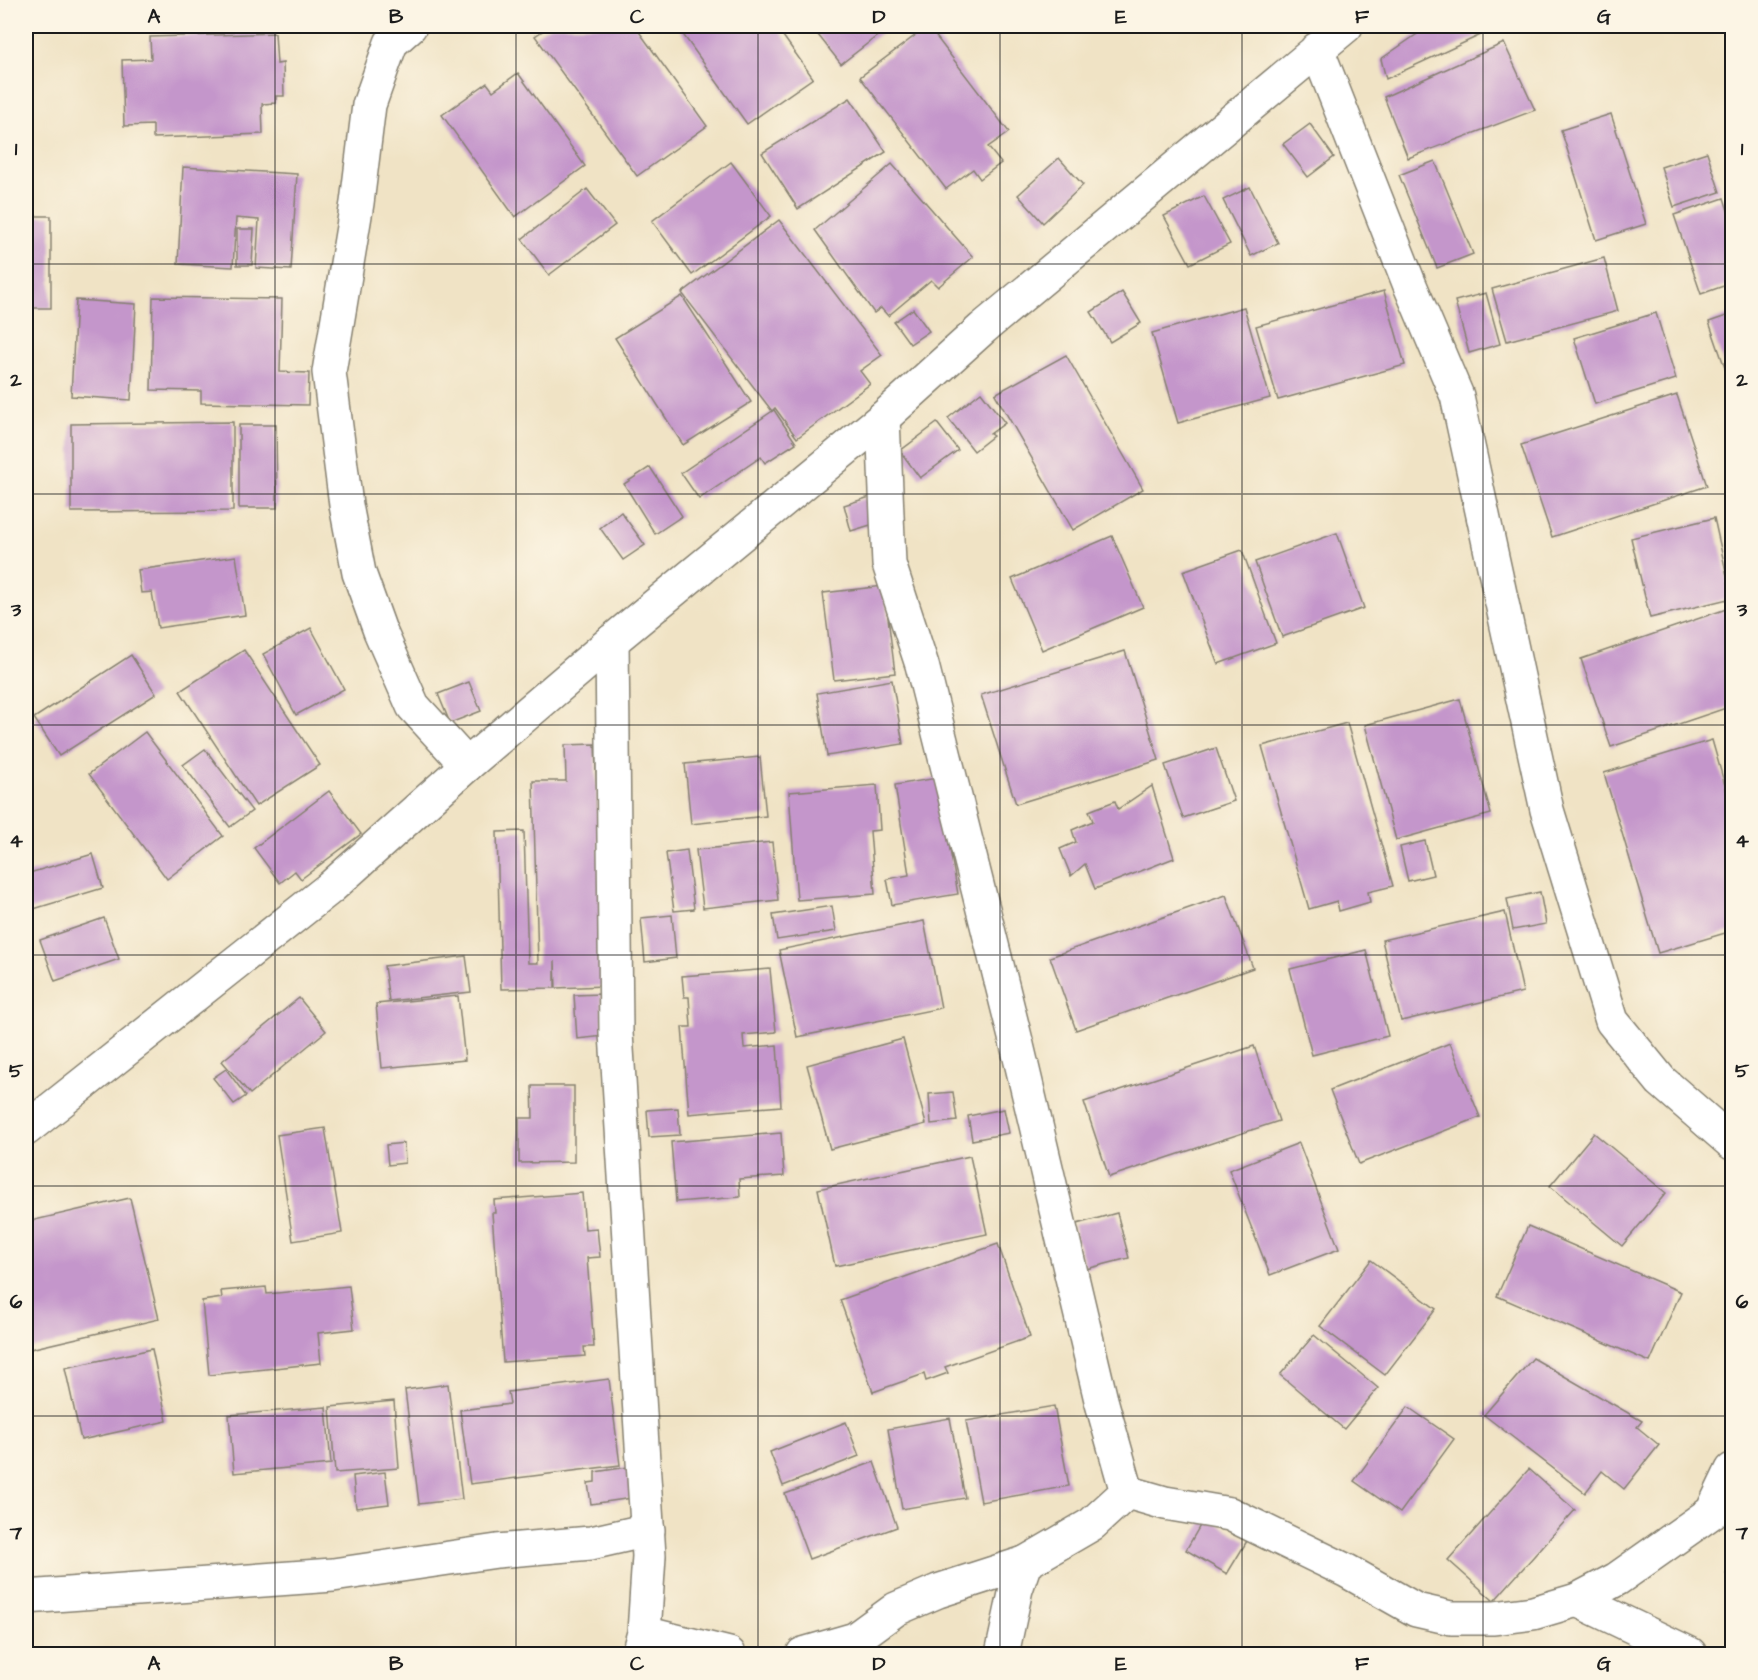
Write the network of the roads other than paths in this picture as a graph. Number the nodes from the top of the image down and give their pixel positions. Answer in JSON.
{"nodes":[{"id":1,"x":410,"y":26,"type":"edge"},
{"id":2,"x":1346,"y":26,"type":"edge"},
{"id":3,"x":1317,"y":49,"type":"junction"},
{"id":4,"x":883,"y":418,"type":"junction"},
{"id":5,"x":612,"y":642,"type":"junction"},
{"id":6,"x":467,"y":765,"type":"junction"},
{"id":7,"x":26,"y":1129,"type":"edge"},
{"id":8,"x":1732,"y":1143,"type":"edge"},
{"id":9,"x":1732,"y":1470,"type":"edge"},
{"id":10,"x":1127,"y":1492,"type":"junction"},
{"id":11,"x":648,"y":1530,"type":"junction"},
{"id":12,"x":1025,"y":1563,"type":"junction"},
{"id":13,"x":26,"y":1597,"type":"edge"},
{"id":14,"x":1576,"y":1600,"type":"junction"},
{"id":15,"x":641,"y":1644,"type":"edge"},
{"id":16,"x":729,"y":1654,"type":"edge"},
{"id":17,"x":803,"y":1654,"type":"edge"},
{"id":18,"x":1002,"y":1654,"type":"edge"},
{"id":19,"x":1690,"y":1654,"type":"edge"}],
"edges":[{"from":1,"to":6,"type":"street"},
{"from":2,"to":3,"type":"street"},
{"from":3,"to":4,"type":"street"},
{"from":3,"to":8,"type":"street"},
{"from":4,"to":5,"type":"street"},
{"from":4,"to":10,"type":"street"},
{"from":5,"to":6,"type":"street"},
{"from":5,"to":11,"type":"street"},
{"from":6,"to":7,"type":"street"},
{"from":9,"to":14,"type":"street"},
{"from":10,"to":12,"type":"street"},
{"from":10,"to":14,"type":"street"},
{"from":11,"to":13,"type":"street"},
{"from":11,"to":15,"type":"street"},
{"from":12,"to":17,"type":"street"},
{"from":12,"to":18,"type":"street"},
{"from":14,"to":19,"type":"street"},
{"from":15,"to":16,"type":"street"}]}
